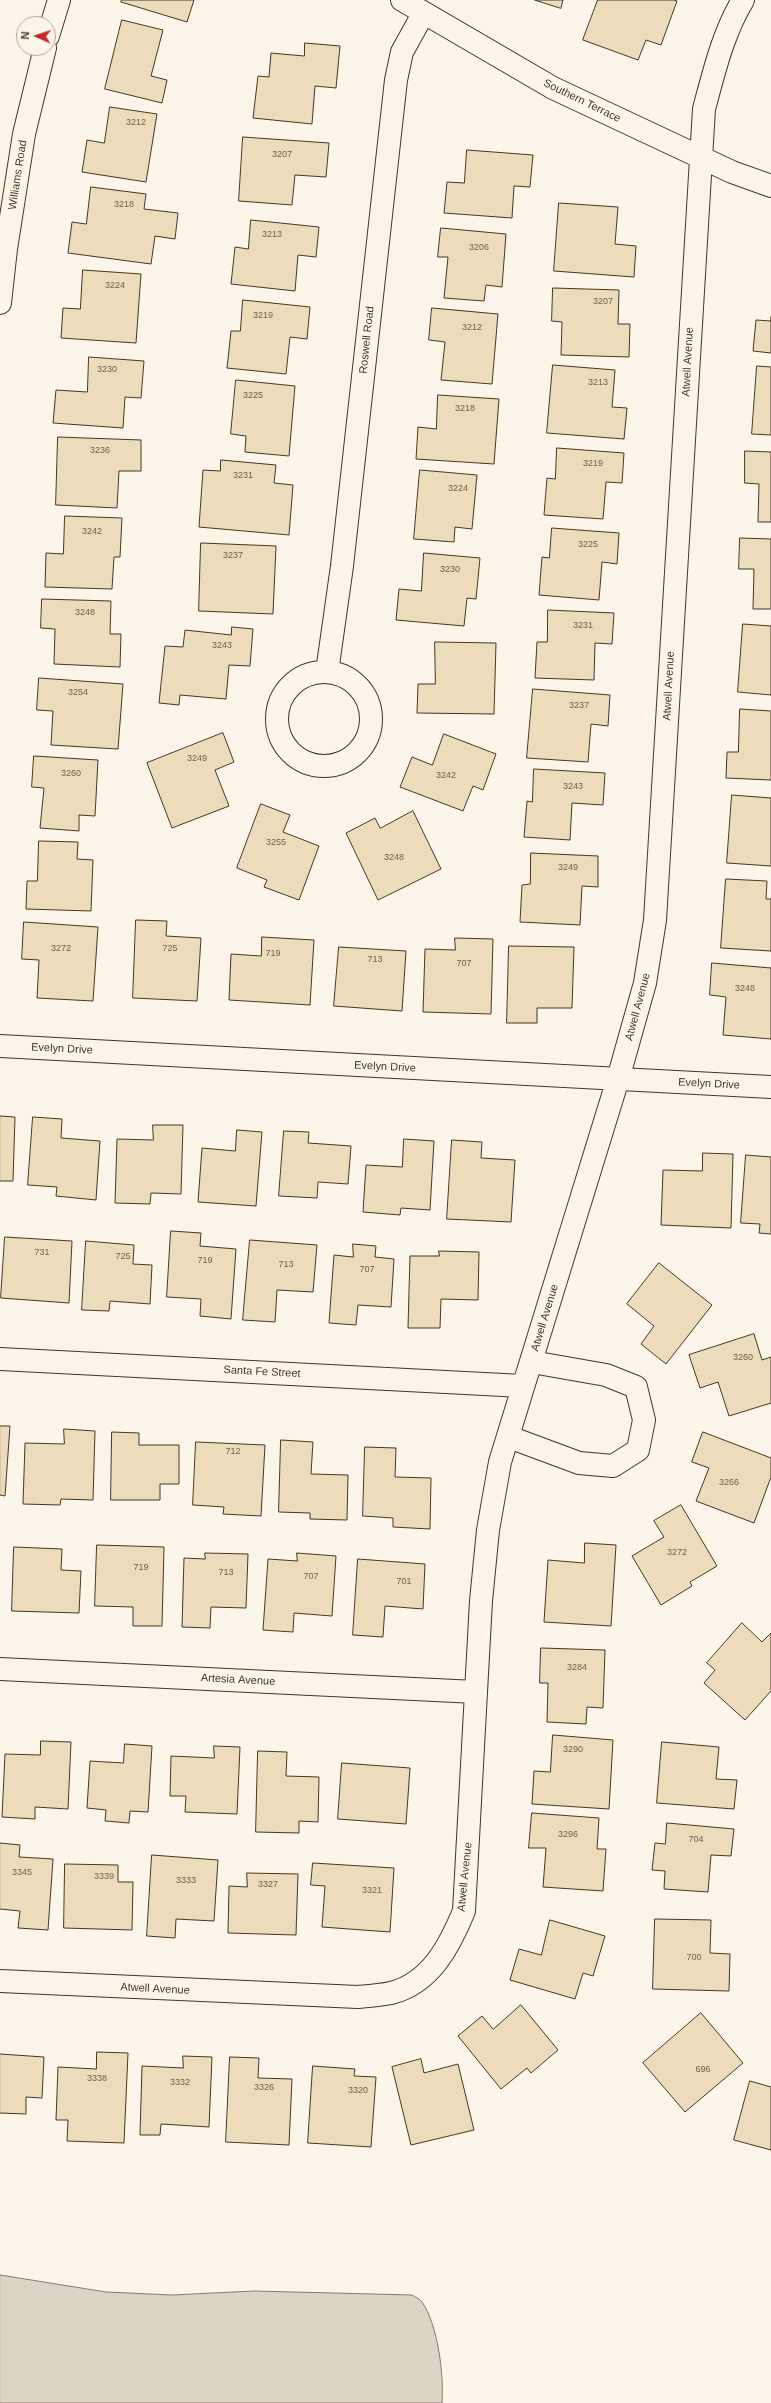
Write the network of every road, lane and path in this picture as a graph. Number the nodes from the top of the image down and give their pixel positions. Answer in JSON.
{"nodes":[{"id":1,"x":402,"y":0,"type":"edge"},
{"id":2,"x":743,"y":0,"type":"edge"},
{"id":3,"x":54,"y":1,"type":"edge"},
{"id":4,"x":423,"y":14,"type":"junction"},
{"id":5,"x":51,"y":16,"type":"edge"},
{"id":6,"x":43,"y":56,"type":"edge"},
{"id":7,"x":701,"y":158,"type":"junction"},
{"id":8,"x":771,"y":186,"type":"edge"},
{"id":9,"x":0,"y":303,"type":"edge"},
{"id":10,"x":327,"y":672,"type":"junction"},
{"id":11,"x":0,"y":1046,"type":"edge"},
{"id":12,"x":618,"y":1080,"type":"junction"},
{"id":13,"x":771,"y":1087,"type":"edge"},
{"id":14,"x":0,"y":1359,"type":"edge"},
{"id":15,"x":532,"y":1362,"type":"junction"},
{"id":16,"x":523,"y":1386,"type":"junction"},
{"id":17,"x":509,"y":1437,"type":"junction"},
{"id":18,"x":0,"y":1669,"type":"edge"},
{"id":19,"x":476,"y":1692,"type":"junction"},
{"id":20,"x":0,"y":1981,"type":"edge"}],
"edges":[{"from":1,"to":4,"type":"street","name":"Southern Terrace"},
{"from":2,"to":7,"type":"street","name":"Atwell Avenue"},
{"from":3,"to":5,"type":"street"},
{"from":4,"to":7,"type":"street","name":"Southern Terrace"},
{"from":4,"to":10,"type":"street","name":"Roswell Road"},
{"from":6,"to":9,"type":"street","name":"Williams Road"},
{"from":7,"to":8,"type":"street","name":"Southern Terrace"},
{"from":7,"to":12,"type":"street","name":"Atwell Avenue"},
{"from":10,"to":10,"type":"street"},
{"from":11,"to":12,"type":"street","name":"Evelyn Drive"},
{"from":12,"to":13,"type":"street","name":"Evelyn Drive"},
{"from":12,"to":15,"type":"street","name":"Atwell Avenue"},
{"from":14,"to":16,"type":"street","name":"Santa Fe Street"},
{"from":15,"to":16,"type":"street","name":"Atwell Avenue"},
{"from":15,"to":17,"type":"street","name":"Atwell Avenue"},
{"from":16,"to":17,"type":"street","name":"Atwell Avenue"},
{"from":17,"to":19,"type":"street","name":"Atwell Avenue"},
{"from":18,"to":19,"type":"street","name":"Artesia Avenue"},
{"from":19,"to":20,"type":"street","name":"Atwell Avenue"}]}
